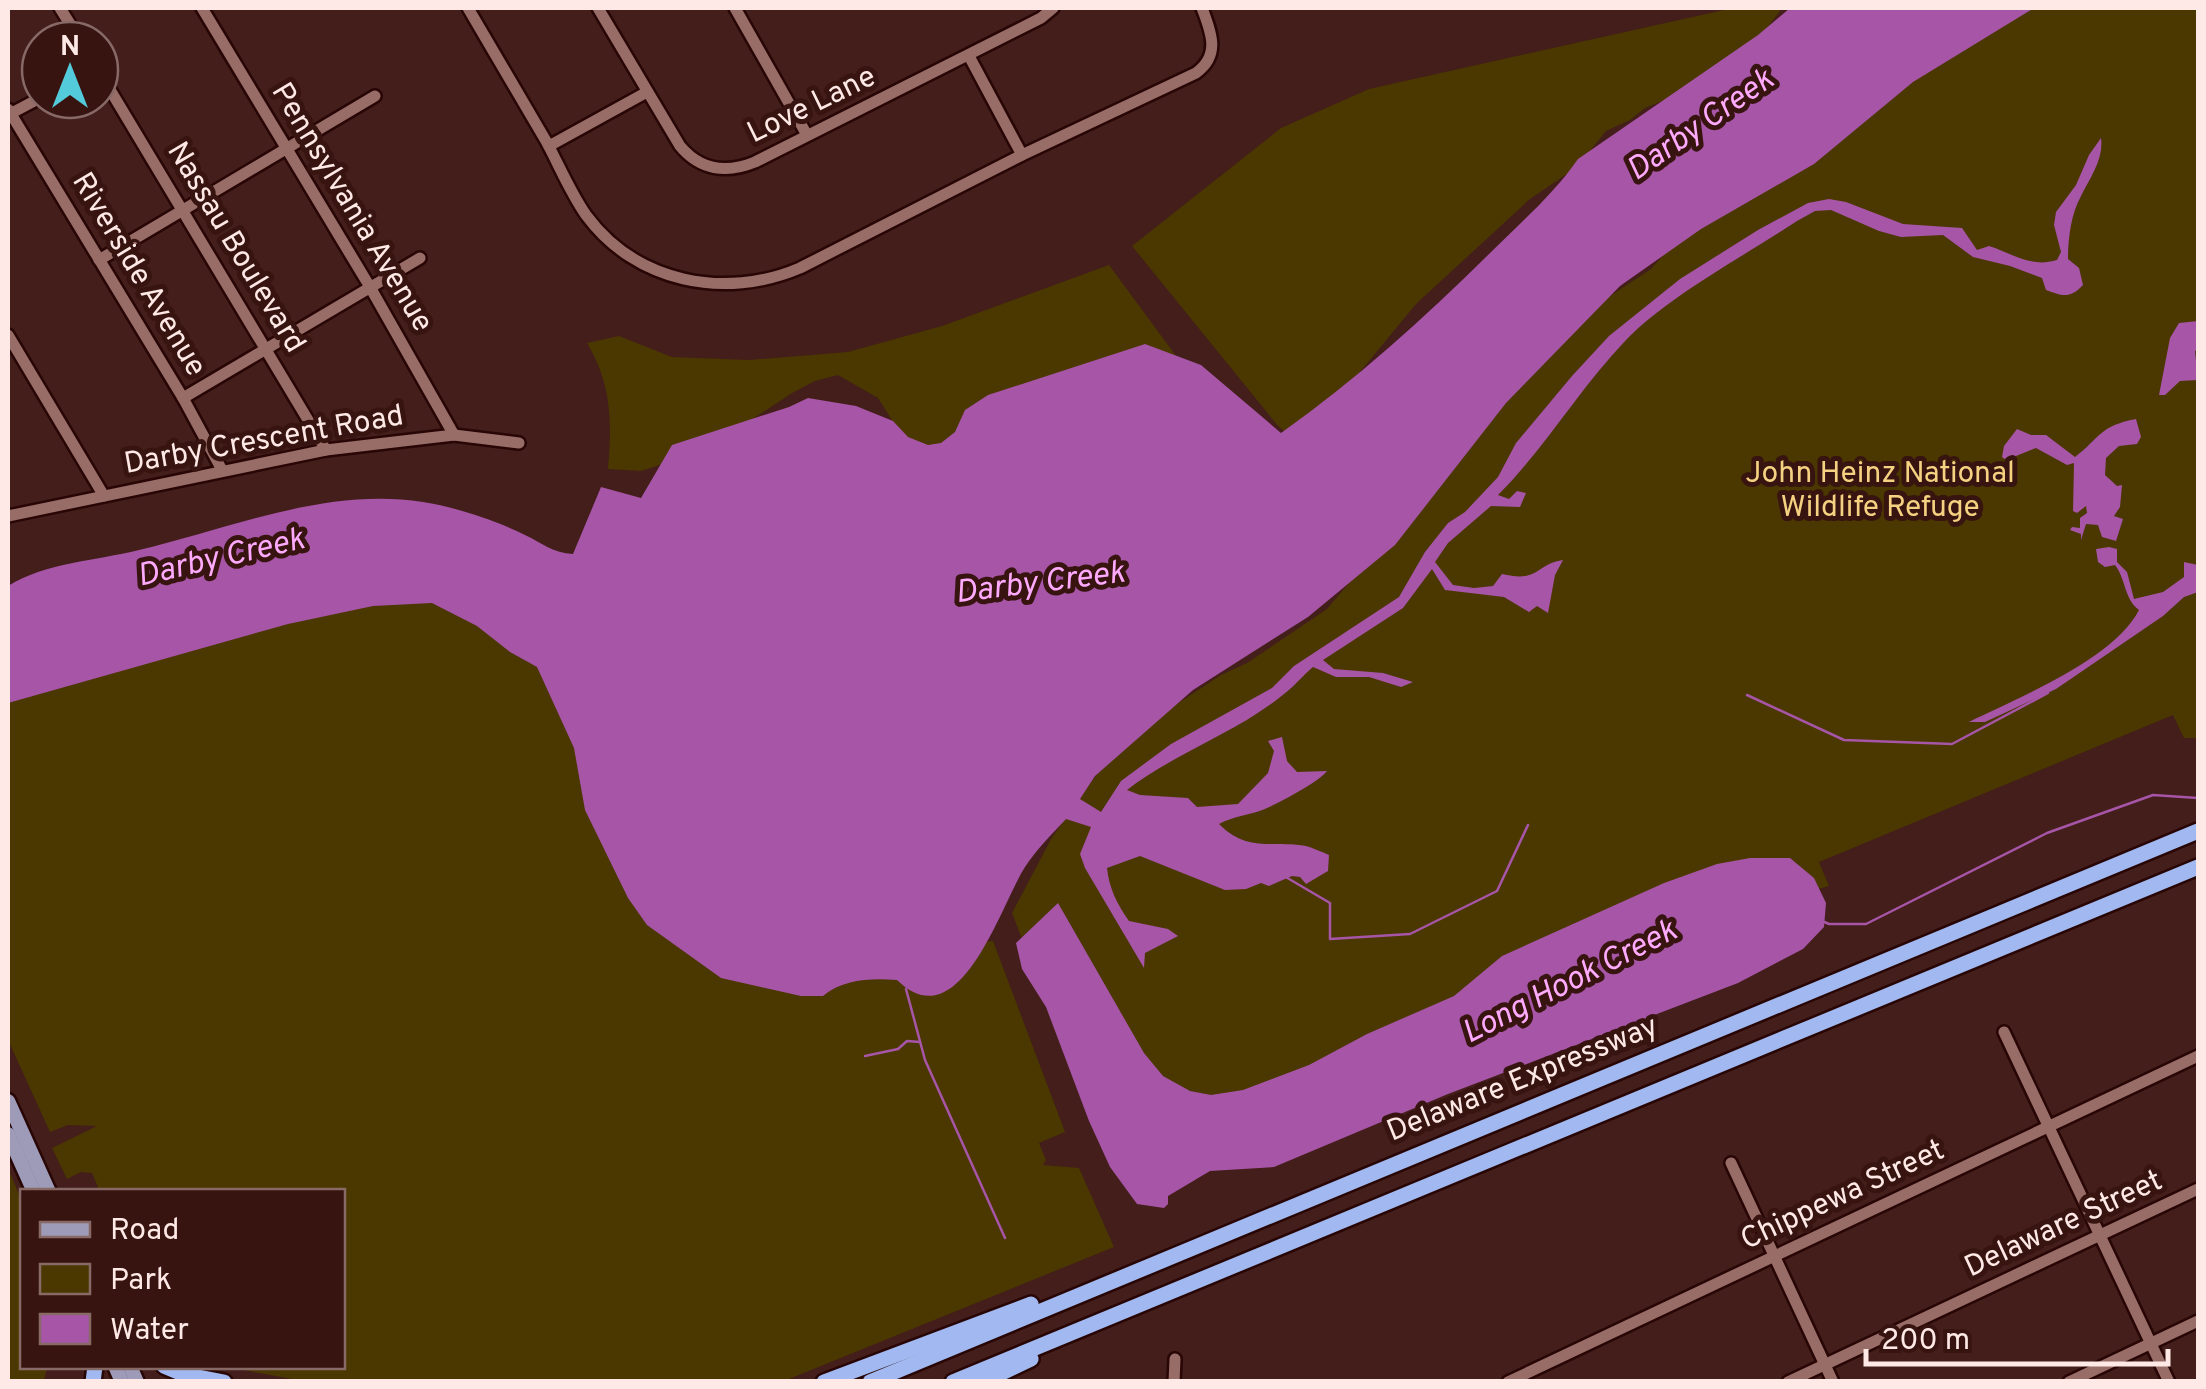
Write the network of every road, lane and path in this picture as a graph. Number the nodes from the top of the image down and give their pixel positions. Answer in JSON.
{"nodes":[{"id":1,"x":202,"y":8,"type":"edge"},
{"id":2,"x":468,"y":8,"type":"edge"},
{"id":3,"x":598,"y":8,"type":"edge"},
{"id":4,"x":735,"y":8,"type":"edge"},
{"id":5,"x":1053,"y":8,"type":"edge"},
{"id":6,"x":1202,"y":8,"type":"edge"},
{"id":7,"x":969,"y":56,"type":"junction"},
{"id":8,"x":648,"y":92,"type":"junction"},
{"id":9,"x":375,"y":96,"type":"dead end"},
{"id":10,"x":120,"y":106,"type":"edge"},
{"id":11,"x":8,"y":113,"type":"edge"},
{"id":12,"x":807,"y":135,"type":"junction"},
{"id":13,"x":549,"y":146,"type":"junction"},
{"id":14,"x":287,"y":148,"type":"junction"},
{"id":15,"x":1022,"y":155,"type":"junction"},
{"id":16,"x":184,"y":211,"type":"junction"},
{"id":17,"x":420,"y":258,"type":"dead end"},
{"id":18,"x":99,"y":260,"type":"junction"},
{"id":19,"x":370,"y":287,"type":"junction"},
{"id":20,"x":8,"y":336,"type":"edge"},
{"id":21,"x":266,"y":349,"type":"junction"},
{"id":22,"x":183,"y":398,"type":"junction"},
{"id":23,"x":454,"y":434,"type":"junction"},
{"id":24,"x":520,"y":443,"type":"dead end"},
{"id":25,"x":326,"y":450,"type":"junction"},
{"id":26,"x":222,"y":470,"type":"junction"},
{"id":27,"x":104,"y":496,"type":"junction"},
{"id":28,"x":13,"y":515,"type":"edge"},
{"id":29,"x":2198,"y":831,"type":"edge"},
{"id":30,"x":2198,"y":868,"type":"edge"},
{"id":31,"x":2004,"y":1032,"type":"dead end"},
{"id":32,"x":2198,"y":1056,"type":"edge"},
{"id":33,"x":8,"y":1101,"type":"edge"},
{"id":34,"x":2048,"y":1127,"type":"junction"},
{"id":35,"x":8,"y":1134,"type":"edge"},
{"id":36,"x":1731,"y":1163,"type":"dead end"},
{"id":37,"x":33,"y":1189,"type":"edge"},
{"id":38,"x":48,"y":1189,"type":"edge"},
{"id":39,"x":2198,"y":1190,"type":"edge"},
{"id":40,"x":2100,"y":1236,"type":"junction"},
{"id":41,"x":1774,"y":1256,"type":"junction"},
{"id":42,"x":1168,"y":1258,"type":"junction"},
{"id":43,"x":1120,"y":1314,"type":"junction"},
{"id":44,"x":2198,"y":1321,"type":"edge"},
{"id":45,"x":2150,"y":1343,"type":"junction"},
{"id":46,"x":1176,"y":1359,"type":"dead end"},
{"id":47,"x":1825,"y":1364,"type":"junction"},
{"id":48,"x":171,"y":1369,"type":"edge"},
{"id":49,"x":224,"y":1382,"type":"edge"},
{"id":50,"x":824,"y":1382,"type":"edge"},
{"id":51,"x":870,"y":1382,"type":"edge"},
{"id":52,"x":953,"y":1382,"type":"edge"},
{"id":53,"x":983,"y":1382,"type":"edge"},
{"id":54,"x":1174,"y":1382,"type":"edge"},
{"id":55,"x":1508,"y":1382,"type":"edge"},
{"id":56,"x":1788,"y":1382,"type":"edge"},
{"id":57,"x":1833,"y":1382,"type":"edge"},
{"id":58,"x":2069,"y":1382,"type":"edge"},
{"id":59,"x":2168,"y":1382,"type":"edge"}],
"edges":[{"from":1,"to":14,"type":"street","name":"Pennsylvania Avenue"},
{"from":2,"to":13,"type":"street"},
{"from":3,"to":8,"type":"street","name":"Love Lane"},
{"from":4,"to":12,"type":"street"},
{"from":5,"to":7,"type":"street","name":"Love Lane"},
{"from":6,"to":15,"type":"street"},
{"from":7,"to":12,"type":"street","name":"Love Lane"},
{"from":7,"to":15,"type":"street"},
{"from":8,"to":12,"type":"street","name":"Love Lane"},
{"from":8,"to":13,"type":"street"},
{"from":9,"to":14,"type":"street"},
{"from":10,"to":16,"type":"street","name":"Nassau Boulevard"},
{"from":11,"to":18,"type":"street","name":"Riverside Avenue"},
{"from":13,"to":15,"type":"street"},
{"from":14,"to":16,"type":"street"},
{"from":14,"to":19,"type":"street","name":"Pennsylvania Avenue"},
{"from":16,"to":18,"type":"street"},
{"from":16,"to":21,"type":"street","name":"Nassau Boulevard"},
{"from":17,"to":19,"type":"street"},
{"from":18,"to":22,"type":"street","name":"Riverside Avenue"},
{"from":19,"to":21,"type":"street"},
{"from":19,"to":23,"type":"street","name":"Pennsylvania Avenue"},
{"from":20,"to":27,"type":"street"},
{"from":21,"to":22,"type":"street"},
{"from":21,"to":25,"type":"street","name":"Nassau Boulevard"},
{"from":22,"to":26,"type":"street","name":"Riverside Avenue"},
{"from":23,"to":24,"type":"street","name":"Darby Crescent Road"},
{"from":23,"to":25,"type":"street","name":"Darby Crescent Road"},
{"from":25,"to":26,"type":"street","name":"Darby Crescent Road"},
{"from":26,"to":27,"type":"street","name":"Darby Crescent Road"},
{"from":27,"to":28,"type":"street","name":"Darby Crescent Road"},
{"from":29,"to":42,"type":"highway","name":"Delaware Expressway"},
{"from":30,"to":43,"type":"highway","name":"Delaware Expressway"},
{"from":31,"to":34,"type":"street"},
{"from":32,"to":34,"type":"street","name":"Chippewa Street"},
{"from":33,"to":38,"type":"main road"},
{"from":34,"to":40,"type":"street"},
{"from":34,"to":41,"type":"street","name":"Chippewa Street"},
{"from":35,"to":37,"type":"main road"},
{"from":36,"to":41,"type":"street"},
{"from":39,"to":40,"type":"street","name":"Delaware Street"},
{"from":40,"to":45,"type":"street"},
{"from":40,"to":47,"type":"street","name":"Delaware Street"},
{"from":41,"to":47,"type":"street"},
{"from":41,"to":55,"type":"street","name":"Chippewa Street"},
{"from":42,"to":50,"type":"highway"},
{"from":42,"to":51,"type":"highway","name":"Delaware Expressway"},
{"from":43,"to":52,"type":"highway","name":"Delaware Expressway"},
{"from":43,"to":53,"type":"highway"},
{"from":44,"to":45,"type":"street"},
{"from":45,"to":58,"type":"street"},
{"from":45,"to":59,"type":"street"},
{"from":46,"to":54,"type":"street"},
{"from":47,"to":56,"type":"street","name":"Delaware Street"},
{"from":47,"to":57,"type":"street"},
{"from":48,"to":49,"type":"highway"}]}
